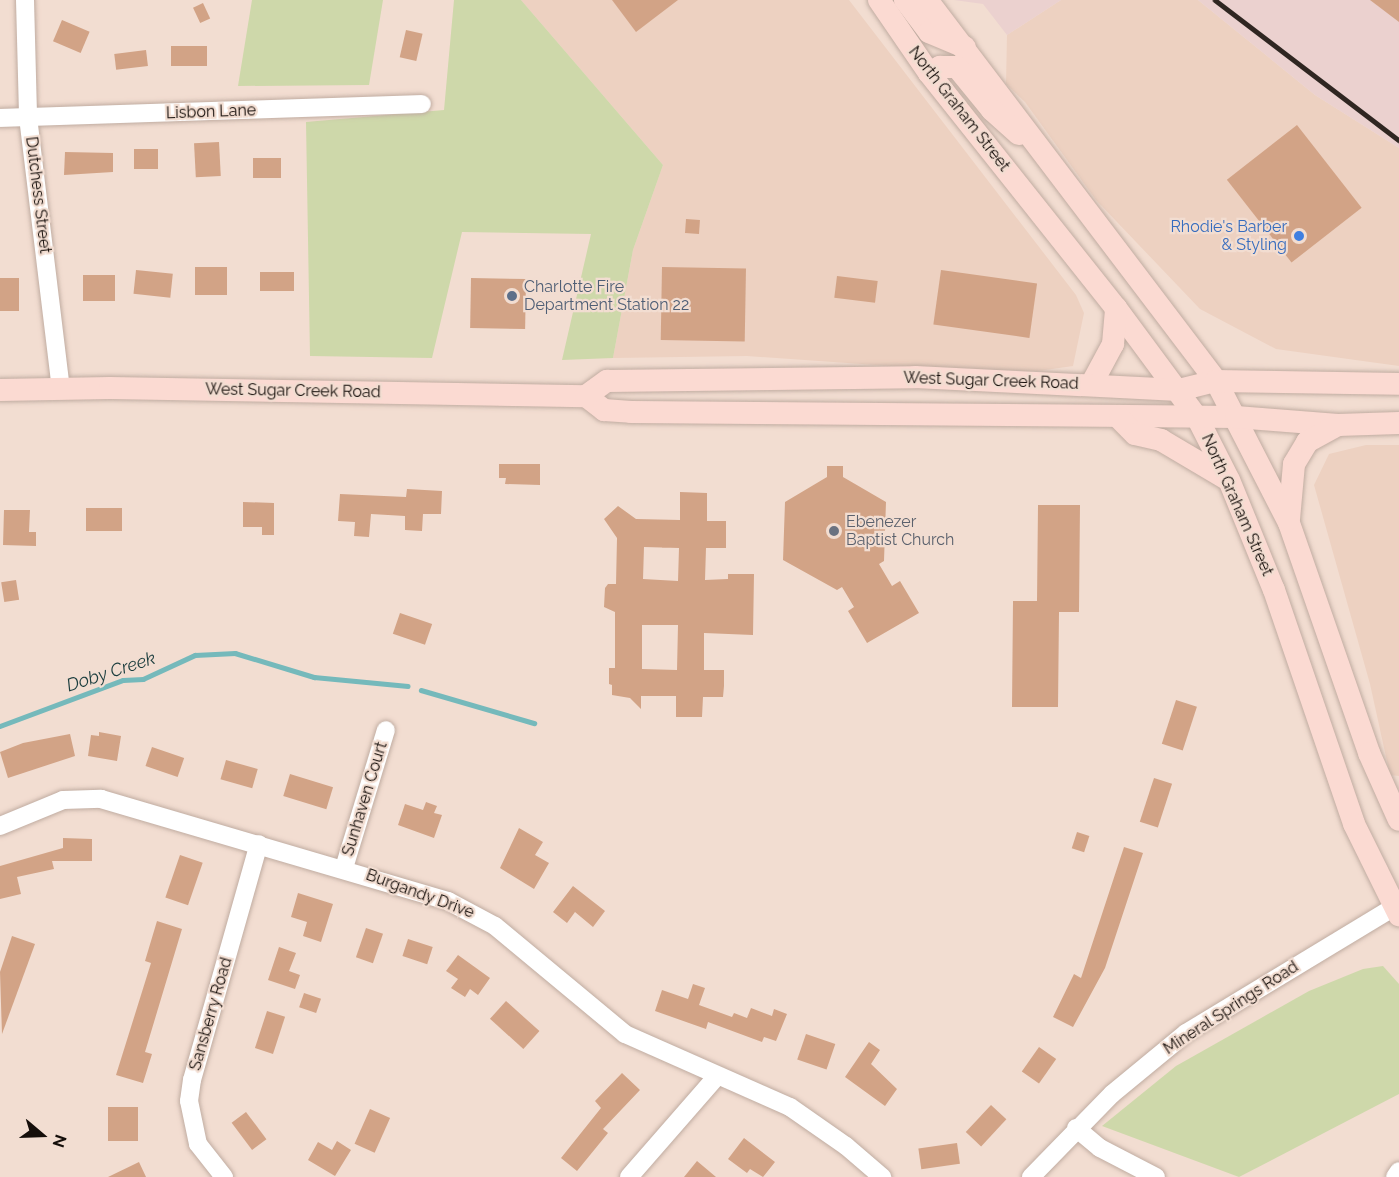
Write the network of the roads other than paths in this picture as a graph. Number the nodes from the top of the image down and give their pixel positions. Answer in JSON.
{"nodes":[{"id":1,"x":25,"y":0,"type":"edge"},
{"id":2,"x":879,"y":0,"type":"edge"},
{"id":3,"x":905,"y":0,"type":"edge"},
{"id":4,"x":927,"y":0,"type":"edge"},
{"id":5,"x":966,"y":48,"type":"junction"},
{"id":6,"x":929,"y":73,"type":"junction"},
{"id":7,"x":422,"y":104,"type":"dead end"},
{"id":8,"x":28,"y":117,"type":"junction"},
{"id":9,"x":0,"y":118,"type":"edge"},
{"id":10,"x":1049,"y":161,"type":"junction"},
{"id":11,"x":1116,"y":308,"type":"junction"},
{"id":12,"x":1216,"y":381,"type":"junction"},
{"id":13,"x":738,"y":382,"type":"junction"},
{"id":14,"x":1399,"y":384,"type":"edge"},
{"id":15,"x":1091,"y":385,"type":"junction"},
{"id":16,"x":61,"y":389,"type":"junction"},
{"id":17,"x":0,"y":390,"type":"edge"},
{"id":18,"x":1179,"y":390,"type":"junction"},
{"id":19,"x":586,"y":396,"type":"junction"},
{"id":20,"x":631,"y":412,"type":"junction"},
{"id":21,"x":1236,"y":417,"type":"junction"},
{"id":22,"x":1120,"y":419,"type":"junction"},
{"id":23,"x":1198,"y":419,"type":"junction"},
{"id":24,"x":1399,"y":423,"type":"edge"},
{"id":25,"x":1338,"y":425,"type":"junction"},
{"id":26,"x":1229,"y":480,"type":"junction"},
{"id":27,"x":1289,"y":523,"type":"junction"},
{"id":28,"x":386,"y":730,"type":"dead end"},
{"id":29,"x":1399,"y":820,"type":"edge"},
{"id":30,"x":0,"y":826,"type":"edge"},
{"id":31,"x":259,"y":844,"type":"junction"},
{"id":32,"x":344,"y":868,"type":"junction"},
{"id":33,"x":1397,"y":910,"type":"edge"},
{"id":34,"x":717,"y":1076,"type":"junction"},
{"id":35,"x":1076,"y":1128,"type":"junction"},
{"id":36,"x":1399,"y":1171,"type":"edge"},
{"id":37,"x":224,"y":1177,"type":"edge"},
{"id":38,"x":629,"y":1177,"type":"edge"},
{"id":39,"x":882,"y":1177,"type":"edge"},
{"id":40,"x":1031,"y":1177,"type":"edge"},
{"id":41,"x":1156,"y":1177,"type":"edge"},
{"id":42,"x":1395,"y":1177,"type":"edge"}],
"edges":[{"from":1,"to":8,"type":"street","name":"Dutchess Street"},
{"from":2,"to":6,"type":"main road","name":"North Graham Street"},
{"from":3,"to":5,"type":"main road"},
{"from":4,"to":5,"type":"main road"},
{"from":5,"to":10,"type":"main road"},
{"from":6,"to":10,"type":"main road"},
{"from":6,"to":11,"type":"main road","name":"North Graham Street"},
{"from":7,"to":8,"type":"street","name":"Lisbon Lane"},
{"from":8,"to":9,"type":"street","name":"Lisbon Lane"},
{"from":8,"to":16,"type":"street","name":"Dutchess Street"},
{"from":10,"to":12,"type":"main road"},
{"from":11,"to":15,"type":"main road"},
{"from":11,"to":18,"type":"main road","name":"North Graham Street"},
{"from":12,"to":14,"type":"main road","name":"West Sugar Creek Road"},
{"from":12,"to":18,"type":"main road","name":"West Sugar Creek Road"},
{"from":12,"to":21,"type":"main road"},
{"from":13,"to":15,"type":"main road","name":"West Sugar Creek Road"},
{"from":13,"to":19,"type":"main road","name":"West Sugar Creek Road"},
{"from":13,"to":20,"type":"main road"},
{"from":15,"to":18,"type":"main road","name":"West Sugar Creek Road"},
{"from":16,"to":17,"type":"main road","name":"West Sugar Creek Road"},
{"from":16,"to":19,"type":"main road","name":"West Sugar Creek Road"},
{"from":18,"to":23,"type":"main road","name":"North Graham Street"},
{"from":19,"to":20,"type":"main road","name":"West Sugar Creek Road"},
{"from":20,"to":22,"type":"main road","name":"West Sugar Creek Road"},
{"from":21,"to":23,"type":"main road","name":"West Sugar Creek Road"},
{"from":21,"to":25,"type":"main road","name":"West Sugar Creek Road"},
{"from":21,"to":27,"type":"main road"},
{"from":22,"to":23,"type":"main road","name":"West Sugar Creek Road"},
{"from":22,"to":26,"type":"main road"},
{"from":23,"to":26,"type":"main road","name":"North Graham Street"},
{"from":24,"to":25,"type":"main road","name":"West Sugar Creek Road"},
{"from":25,"to":27,"type":"main road"},
{"from":26,"to":33,"type":"main road","name":"North Graham Street"},
{"from":27,"to":29,"type":"main road"},
{"from":28,"to":32,"type":"street","name":"Sunhaven Court"},
{"from":30,"to":31,"type":"street","name":"Burgandy Drive"},
{"from":31,"to":32,"type":"street","name":"Burgandy Drive"},
{"from":31,"to":37,"type":"street","name":"Sansberry Road"},
{"from":32,"to":34,"type":"street","name":"Burgandy Drive"},
{"from":33,"to":35,"type":"street","name":"Mineral Springs Road"},
{"from":34,"to":38,"type":"street"},
{"from":34,"to":39,"type":"street","name":"Burgandy Drive"},
{"from":35,"to":40,"type":"street","name":"Mineral Springs Road"},
{"from":35,"to":41,"type":"street"},
{"from":36,"to":42,"type":"street"}]}
